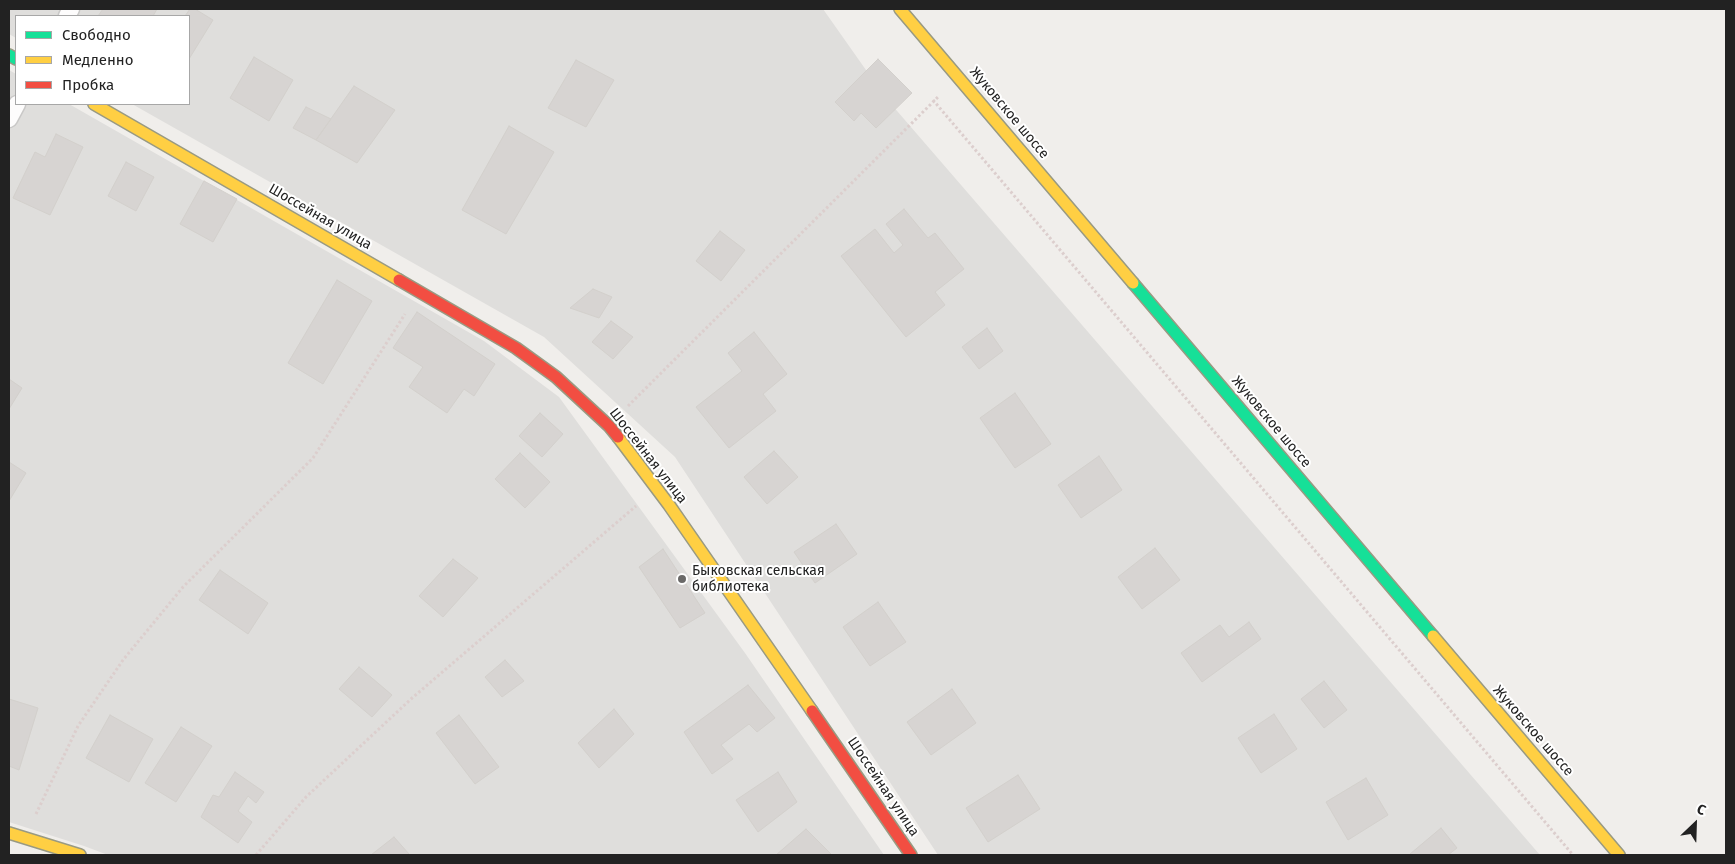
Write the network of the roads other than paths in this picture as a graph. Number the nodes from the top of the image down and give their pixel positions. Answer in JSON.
{"nodes":[{"id":1,"x":900,"y":9,"type":"edge"},
{"id":2,"x":16,"y":105,"type":"edge"},
{"id":3,"x":96,"y":105,"type":"edge"},
{"id":4,"x":9,"y":119,"type":"edge"},
{"id":5,"x":9,"y":833,"type":"edge"},
{"id":6,"x":80,"y":855,"type":"edge"},
{"id":7,"x":911,"y":855,"type":"edge"},
{"id":8,"x":1619,"y":855,"type":"edge"}],
"edges":[{"from":1,"to":8,"type":"street","name":"Жуковское шоссе"},
{"from":2,"to":4,"type":"lane"},
{"from":3,"to":7,"type":"street","name":"Шоссейная улица"},
{"from":5,"to":6,"type":"street"}]}
